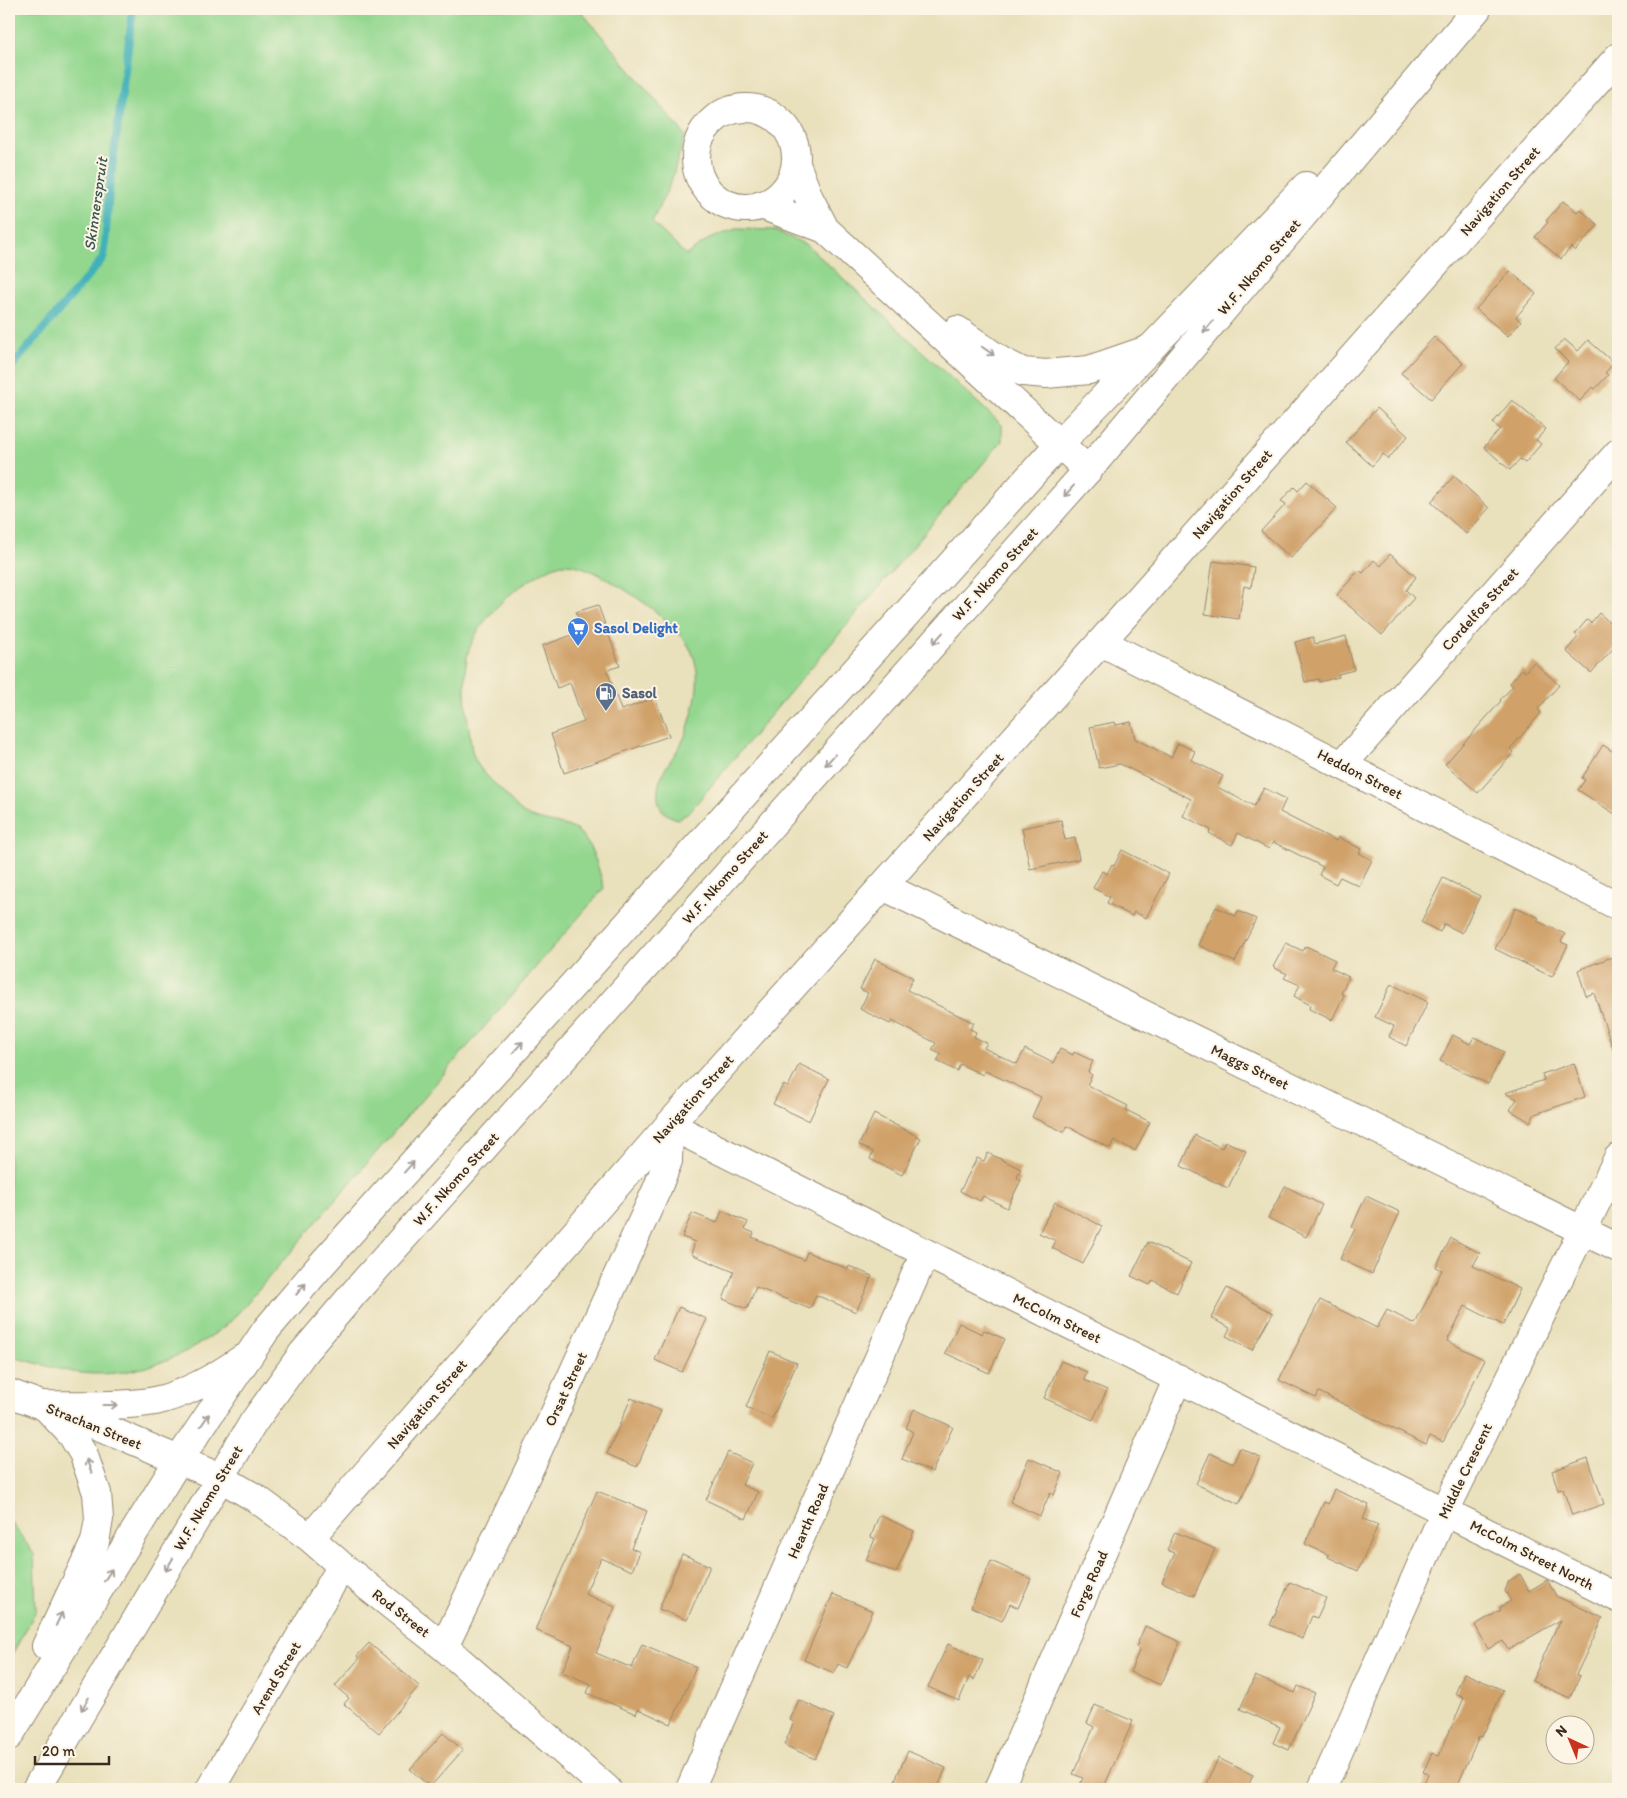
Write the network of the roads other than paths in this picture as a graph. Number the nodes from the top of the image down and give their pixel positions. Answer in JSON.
{"nodes":[{"id":1,"x":1475,"y":9,"type":"edge"},
{"id":2,"x":1618,"y":57,"type":"edge"},
{"id":3,"x":796,"y":164,"type":"junction"},
{"id":4,"x":761,"y":205,"type":"junction"},
{"id":5,"x":825,"y":229,"type":"junction"},
{"id":6,"x":862,"y":262,"type":"junction"},
{"id":7,"x":1150,"y":349,"type":"junction"},
{"id":8,"x":1060,"y":444,"type":"junction"},
{"id":9,"x":1618,"y":453,"type":"edge"},
{"id":10,"x":1088,"y":470,"type":"junction"},
{"id":11,"x":1101,"y":642,"type":"junction"},
{"id":12,"x":1342,"y":765,"type":"junction"},
{"id":13,"x":882,"y":886,"type":"junction"},
{"id":14,"x":1618,"y":906,"type":"edge"},
{"id":15,"x":669,"y":1125,"type":"junction"},
{"id":16,"x":1618,"y":1158,"type":"edge"},
{"id":17,"x":1582,"y":1231,"type":"junction"},
{"id":18,"x":1618,"y":1248,"type":"edge"},
{"id":19,"x":925,"y":1253,"type":"junction"},
{"id":20,"x":251,"y":1352,"type":"junction"},
{"id":21,"x":1178,"y":1378,"type":"junction"},
{"id":22,"x":9,"y":1394,"type":"edge"},
{"id":23,"x":44,"y":1405,"type":"junction"},
{"id":24,"x":178,"y":1461,"type":"junction"},
{"id":25,"x":221,"y":1478,"type":"junction"},
{"id":26,"x":1445,"y":1511,"type":"junction"},
{"id":27,"x":310,"y":1538,"type":"junction"},
{"id":28,"x":342,"y":1566,"type":"junction"},
{"id":29,"x":1618,"y":1598,"type":"edge"},
{"id":30,"x":444,"y":1647,"type":"junction"},
{"id":31,"x":9,"y":1727,"type":"edge"},
{"id":32,"x":9,"y":1736,"type":"edge"},
{"id":33,"x":36,"y":1789,"type":"edge"},
{"id":34,"x":210,"y":1789,"type":"edge"},
{"id":35,"x":607,"y":1789,"type":"edge"},
{"id":36,"x":690,"y":1789,"type":"edge"},
{"id":37,"x":999,"y":1789,"type":"edge"},
{"id":38,"x":1322,"y":1789,"type":"edge"}],
"edges":[{"from":1,"to":7,"type":"street","name":"W.F. Nkomo Street"},
{"from":1,"to":10,"type":"street","name":"W.F. Nkomo Street","one_way":true},
{"from":2,"to":11,"type":"street","name":"Navigation Street"},
{"from":3,"to":4,"type":"street"},
{"from":3,"to":4,"type":"street"},
{"from":3,"to":5,"type":"street"},
{"from":4,"to":5,"type":"street"},
{"from":5,"to":6,"type":"street"},
{"from":6,"to":7,"type":"street","one_way":true},
{"from":6,"to":8,"type":"street"},
{"from":7,"to":8,"type":"street","name":"W.F. Nkomo Street"},
{"from":8,"to":10,"type":"street"},
{"from":20,"to":8,"type":"street","name":"W.F. Nkomo Street","one_way":true},
{"from":9,"to":12,"type":"street","name":"Cordelfos Street"},
{"from":10,"to":25,"type":"street","name":"W.F. Nkomo Street","one_way":true},
{"from":11,"to":12,"type":"street","name":"Heddon Street"},
{"from":11,"to":13,"type":"street","name":"Navigation Street"},
{"from":12,"to":14,"type":"street","name":"Heddon Street"},
{"from":13,"to":15,"type":"street","name":"Navigation Street"},
{"from":13,"to":17,"type":"street","name":"Maggs Street"},
{"from":15,"to":19,"type":"street","name":"McColm Street"},
{"from":15,"to":27,"type":"street","name":"Navigation Street"},
{"from":15,"to":30,"type":"street","name":"Orsat Street"},
{"from":16,"to":17,"type":"street","name":"Middle Crescent"},
{"from":17,"to":18,"type":"street","name":"Maggs Street"},
{"from":17,"to":26,"type":"street","name":"Middle Crescent"},
{"from":19,"to":21,"type":"street","name":"McColm Street"},
{"from":19,"to":36,"type":"street","name":"Hearth Road"},
{"from":23,"to":20,"type":"street","one_way":true},
{"from":24,"to":20,"type":"street","name":"W.F. Nkomo Street","one_way":true},
{"from":21,"to":26,"type":"street","name":"McColm Street"},
{"from":21,"to":37,"type":"street","name":"Forge Road"},
{"from":22,"to":23,"type":"street","name":"Strachan Street"},
{"from":23,"to":24,"type":"street","name":"Strachan Street"},
{"from":31,"to":23,"type":"street","one_way":true},
{"from":24,"to":25,"type":"street","name":"Rod Street"},
{"from":32,"to":24,"type":"street","name":"W.F. Nkomo Street","one_way":true},
{"from":25,"to":27,"type":"street","name":"Rod Street"},
{"from":25,"to":33,"type":"street","name":"W.F. Nkomo Street","one_way":true},
{"from":26,"to":29,"type":"street","name":"McColm Street North"},
{"from":26,"to":38,"type":"street","name":"Middle Crescent"},
{"from":27,"to":28,"type":"street","name":"Rod Street"},
{"from":28,"to":30,"type":"street","name":"Rod Street"},
{"from":28,"to":34,"type":"street","name":"Arend Street"},
{"from":30,"to":35,"type":"street","name":"Rod Street"}]}
